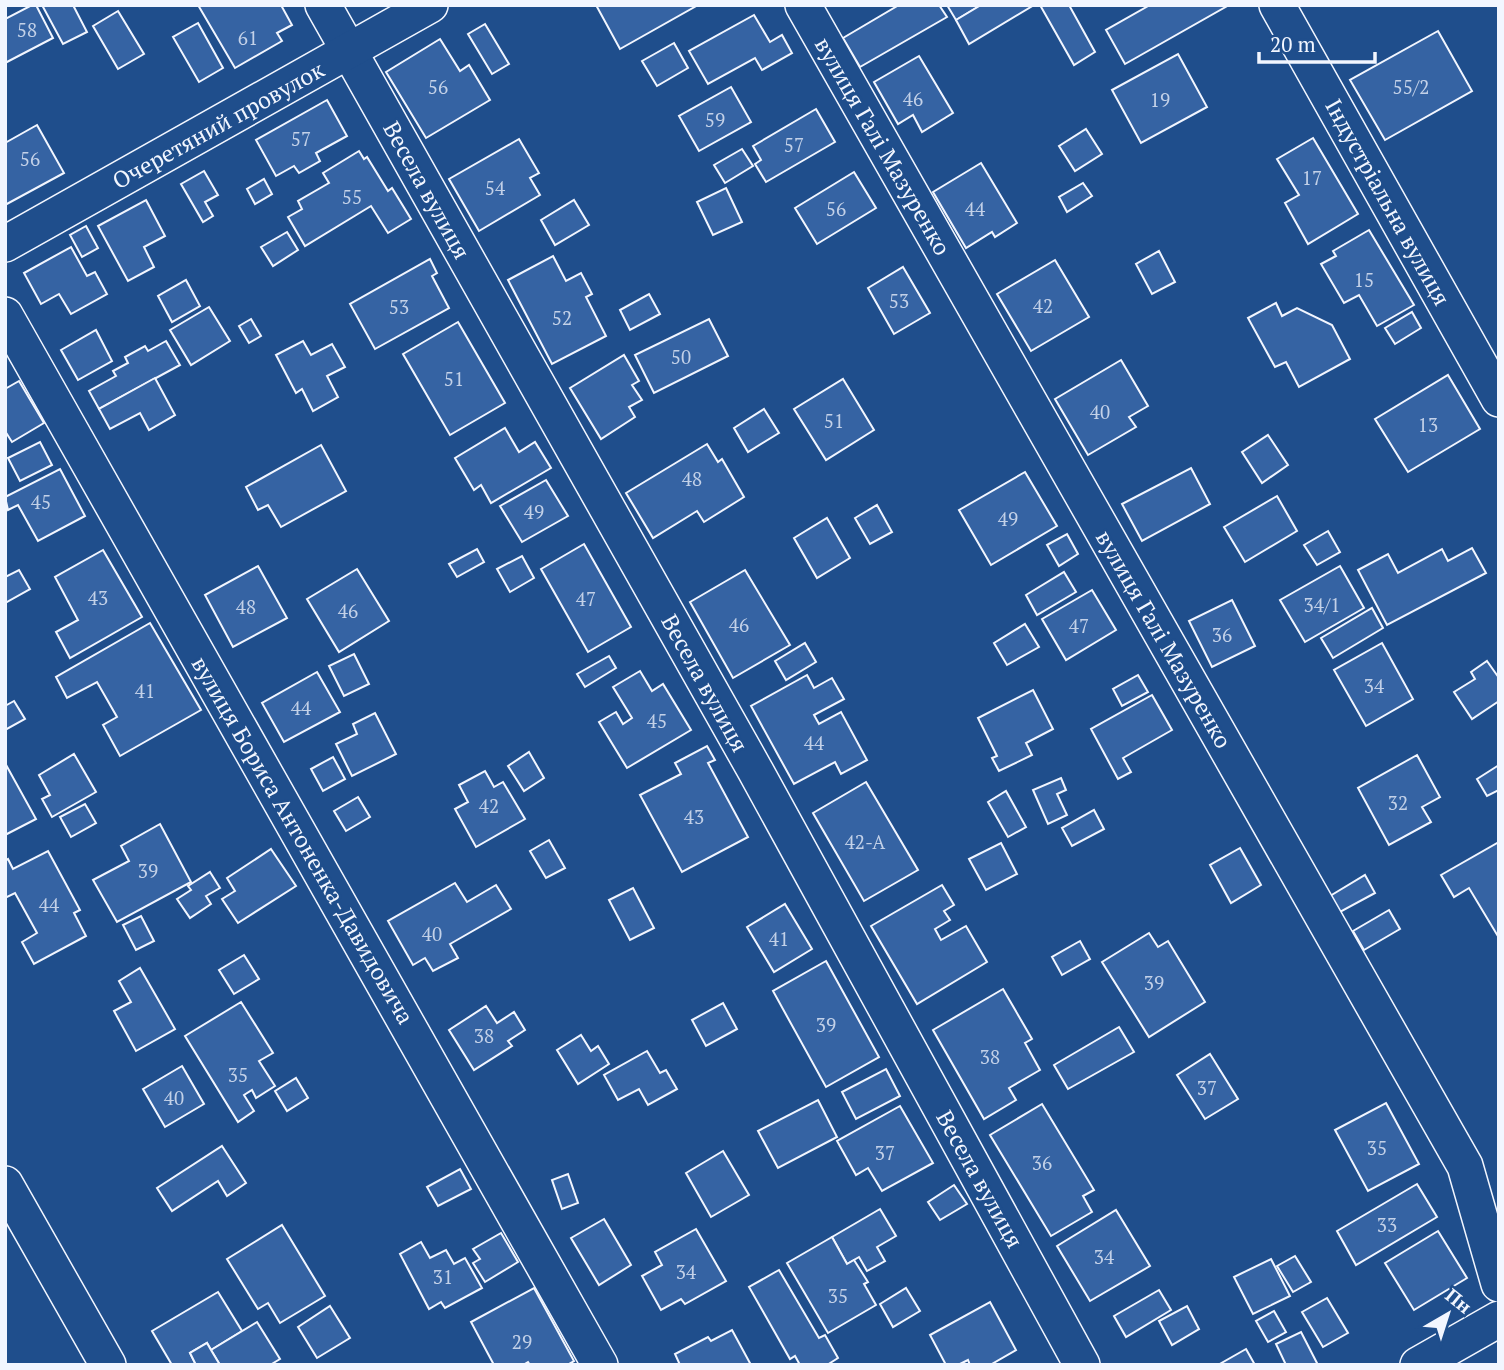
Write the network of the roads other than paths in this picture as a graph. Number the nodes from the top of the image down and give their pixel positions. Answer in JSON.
{"nodes":[{"id":1,"x":323,"y":5,"type":"edge"},
{"id":2,"x":430,"y":5,"type":"edge"},
{"id":3,"x":803,"y":5,"type":"edge"},
{"id":4,"x":1278,"y":5,"type":"edge"},
{"id":5,"x":349,"y":51,"type":"junction"},
{"id":6,"x":5,"y":244,"type":"edge"},
{"id":7,"x":5,"y":315,"type":"edge"},
{"id":8,"x":1499,"y":399,"type":"edge"},
{"id":9,"x":5,"y":1184,"type":"edge"},
{"id":10,"x":1499,"y":1284,"type":"edge"},
{"id":11,"x":1499,"y":1319,"type":"edge"},
{"id":12,"x":107,"y":1365,"type":"edge"},
{"id":13,"x":600,"y":1365,"type":"edge"},
{"id":14,"x":1082,"y":1365,"type":"edge"},
{"id":15,"x":1418,"y":1365,"type":"edge"}],
"edges":[{"from":1,"to":5,"type":"street","name":"Весела вулиця"},
{"from":2,"to":5,"type":"street","name":"Очеретяний провулок"},
{"from":3,"to":10,"type":"street","name":"вулиця Галі Мазуренко"},
{"from":4,"to":8,"type":"street","name":"Індустріальна вулиця"},
{"from":5,"to":6,"type":"street","name":"Очеретяний провулок"},
{"from":5,"to":14,"type":"street","name":"Весела вулиця"},
{"from":7,"to":13,"type":"street","name":"вулиця Бориса Антоненка-Давидовича"},
{"from":9,"to":12,"type":"street"},
{"from":11,"to":15,"type":"street"}]}
